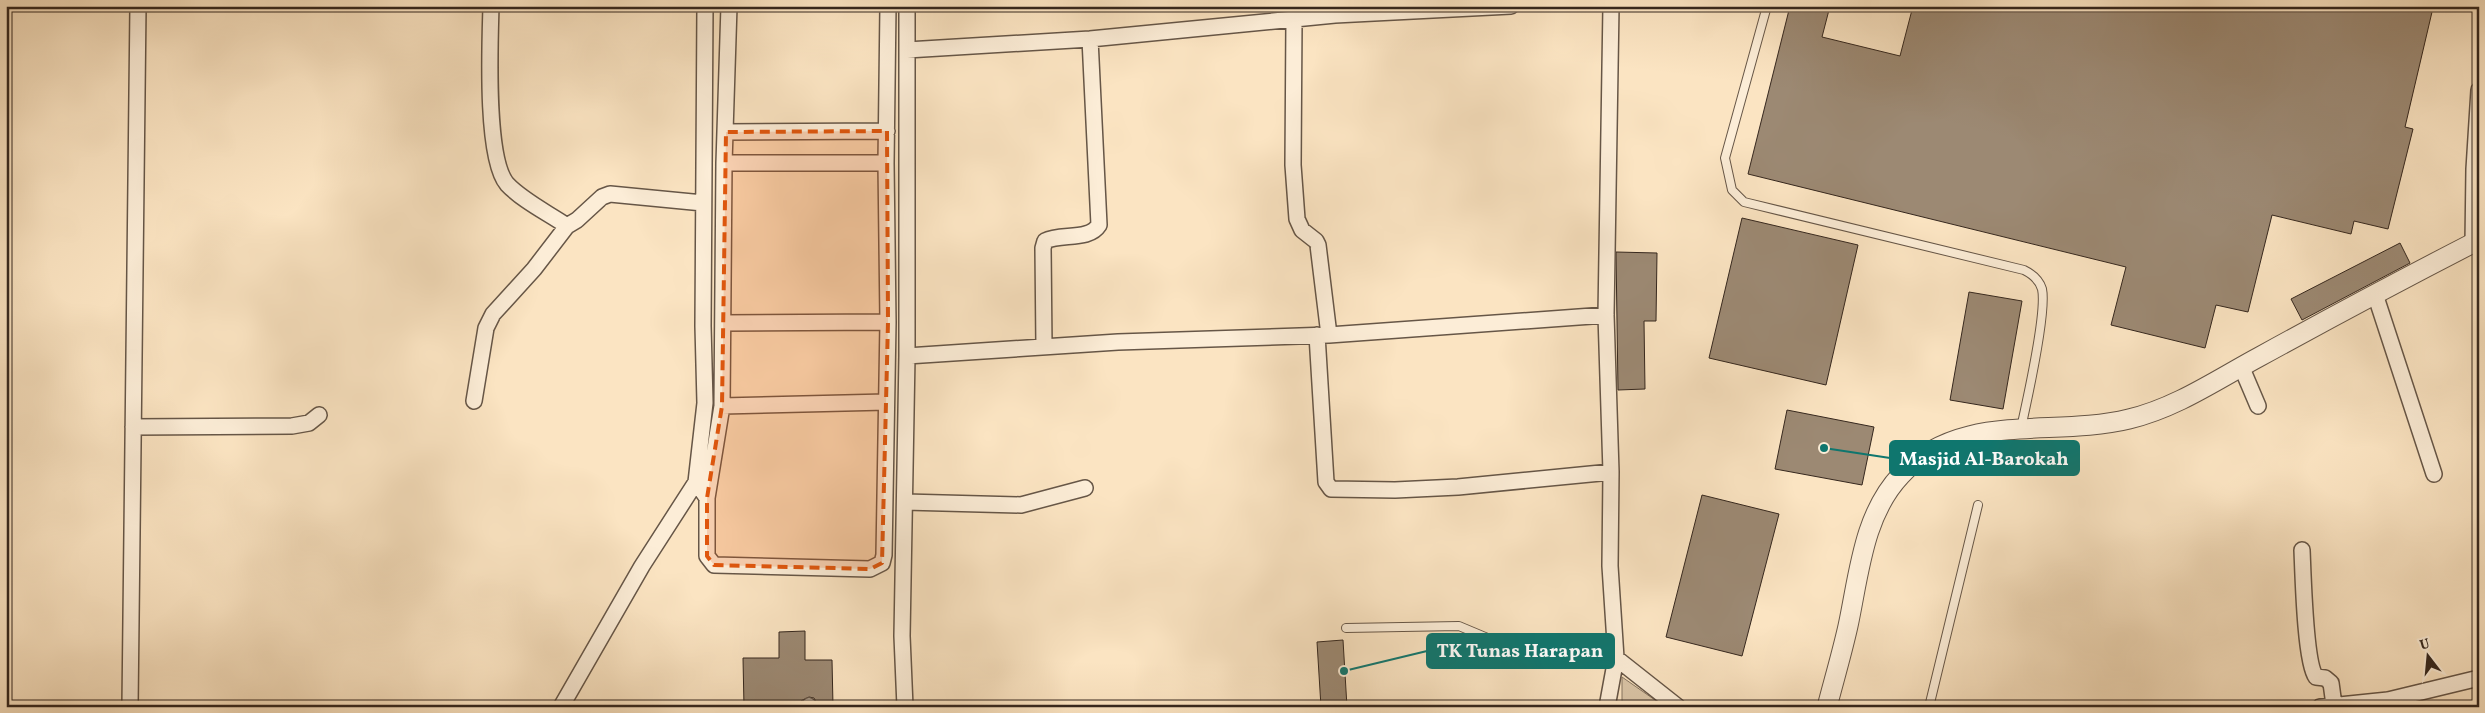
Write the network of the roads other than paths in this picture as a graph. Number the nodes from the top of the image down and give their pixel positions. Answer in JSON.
{"nodes":[{"id":1,"x":138,"y":6,"type":"edge"},
{"id":2,"x":491,"y":6,"type":"edge"},
{"id":3,"x":705,"y":6,"type":"edge"},
{"id":4,"x":729,"y":6,"type":"edge"},
{"id":5,"x":888,"y":6,"type":"edge"},
{"id":6,"x":907,"y":6,"type":"edge"},
{"id":7,"x":1511,"y":6,"type":"edge"},
{"id":8,"x":1611,"y":6,"type":"edge"},
{"id":9,"x":1767,"y":6,"type":"edge"},
{"id":10,"x":1341,"y":11,"type":"edge"},
{"id":11,"x":1294,"y":20,"type":"junction"},
{"id":12,"x":1090,"y":39,"type":"junction"},
{"id":13,"x":907,"y":50,"type":"junction"},
{"id":14,"x":2479,"y":90,"type":"edge"},
{"id":15,"x":887,"y":131,"type":"junction"},
{"id":16,"x":726,"y":132,"type":"junction"},
{"id":17,"x":724,"y":163,"type":"junction"},
{"id":18,"x":886,"y":163,"type":"junction"},
{"id":19,"x":703,"y":203,"type":"junction"},
{"id":20,"x":567,"y":226,"type":"junction"},
{"id":21,"x":2476,"y":242,"type":"edge"},
{"id":22,"x":2375,"y":294,"type":"junction"},
{"id":23,"x":1606,"y":315,"type":"junction"},
{"id":24,"x":888,"y":322,"type":"junction"},
{"id":25,"x":724,"y":323,"type":"junction"},
{"id":26,"x":1323,"y":335,"type":"junction"},
{"id":27,"x":1044,"y":347,"type":"junction"},
{"id":28,"x":907,"y":356,"type":"junction"},
{"id":29,"x":2241,"y":366,"type":"junction"},
{"id":30,"x":474,"y":401,"type":"dead end"},
{"id":31,"x":886,"y":402,"type":"junction"},
{"id":32,"x":722,"y":406,"type":"junction"},
{"id":33,"x":2258,"y":406,"type":"dead end"},
{"id":34,"x":319,"y":415,"type":"dead end"},
{"id":35,"x":133,"y":427,"type":"junction"},
{"id":36,"x":2022,"y":428,"type":"junction"},
{"id":37,"x":1611,"y":472,"type":"junction"},
{"id":38,"x":2434,"y":474,"type":"dead end"},
{"id":39,"x":696,"y":482,"type":"junction"},
{"id":40,"x":1085,"y":488,"type":"dead end"},
{"id":41,"x":708,"y":498,"type":"junction"},
{"id":42,"x":904,"y":502,"type":"junction"},
{"id":43,"x":1978,"y":505,"type":"dead end"},
{"id":44,"x":2302,"y":550,"type":"dead end"},
{"id":45,"x":1346,"y":628,"type":"dead end"},
{"id":46,"x":1615,"y":651,"type":"junction"},
{"id":47,"x":2479,"y":678,"type":"edge"},
{"id":48,"x":2328,"y":706,"type":"edge"},
{"id":49,"x":130,"y":707,"type":"edge"},
{"id":50,"x":561,"y":707,"type":"edge"},
{"id":51,"x":905,"y":707,"type":"edge"},
{"id":52,"x":1607,"y":707,"type":"edge"},
{"id":53,"x":1678,"y":707,"type":"edge"},
{"id":54,"x":1827,"y":707,"type":"edge"},
{"id":55,"x":1930,"y":707,"type":"edge"}],
"edges":[{"from":1,"to":35,"type":"street"},
{"from":2,"to":20,"type":"street"},
{"from":3,"to":19,"type":"street"},
{"from":4,"to":16,"type":"street"},
{"from":5,"to":15,"type":"street"},
{"from":6,"to":13,"type":"street"},
{"from":7,"to":10,"type":"street"},
{"from":8,"to":23,"type":"street"},
{"from":9,"to":36,"type":"lane"},
{"from":10,"to":11,"type":"street"},
{"from":11,"to":12,"type":"street"},
{"from":11,"to":26,"type":"street"},
{"from":12,"to":13,"type":"street"},
{"from":12,"to":27,"type":"street"},
{"from":13,"to":28,"type":"street"},
{"from":14,"to":21,"type":"street"},
{"from":15,"to":16,"type":"street"},
{"from":15,"to":18,"type":"street"},
{"from":16,"to":17,"type":"street"},
{"from":17,"to":18,"type":"street"},
{"from":17,"to":25,"type":"street"},
{"from":18,"to":24,"type":"street"},
{"from":19,"to":20,"type":"street"},
{"from":19,"to":39,"type":"street"},
{"from":20,"to":30,"type":"street"},
{"from":21,"to":22,"type":"street"},
{"from":22,"to":29,"type":"street"},
{"from":22,"to":38,"type":"street"},
{"from":23,"to":26,"type":"street"},
{"from":23,"to":37,"type":"street"},
{"from":24,"to":25,"type":"street"},
{"from":24,"to":31,"type":"street"},
{"from":25,"to":32,"type":"street"},
{"from":26,"to":27,"type":"street"},
{"from":26,"to":37,"type":"street"},
{"from":27,"to":28,"type":"street"},
{"from":28,"to":42,"type":"street"},
{"from":29,"to":33,"type":"street"},
{"from":29,"to":36,"type":"street"},
{"from":31,"to":32,"type":"street"},
{"from":31,"to":41,"type":"street"},
{"from":32,"to":41,"type":"street"},
{"from":34,"to":35,"type":"street"},
{"from":35,"to":49,"type":"street"},
{"from":36,"to":54,"type":"street"},
{"from":37,"to":46,"type":"street"},
{"from":39,"to":41,"type":"street"},
{"from":39,"to":50,"type":"street"},
{"from":40,"to":42,"type":"street"},
{"from":42,"to":51,"type":"street"},
{"from":43,"to":55,"type":"lane"},
{"from":44,"to":48,"type":"street"},
{"from":45,"to":46,"type":"lane"},
{"from":46,"to":52,"type":"street"},
{"from":46,"to":53,"type":"street"},
{"from":47,"to":48,"type":"street"}]}
